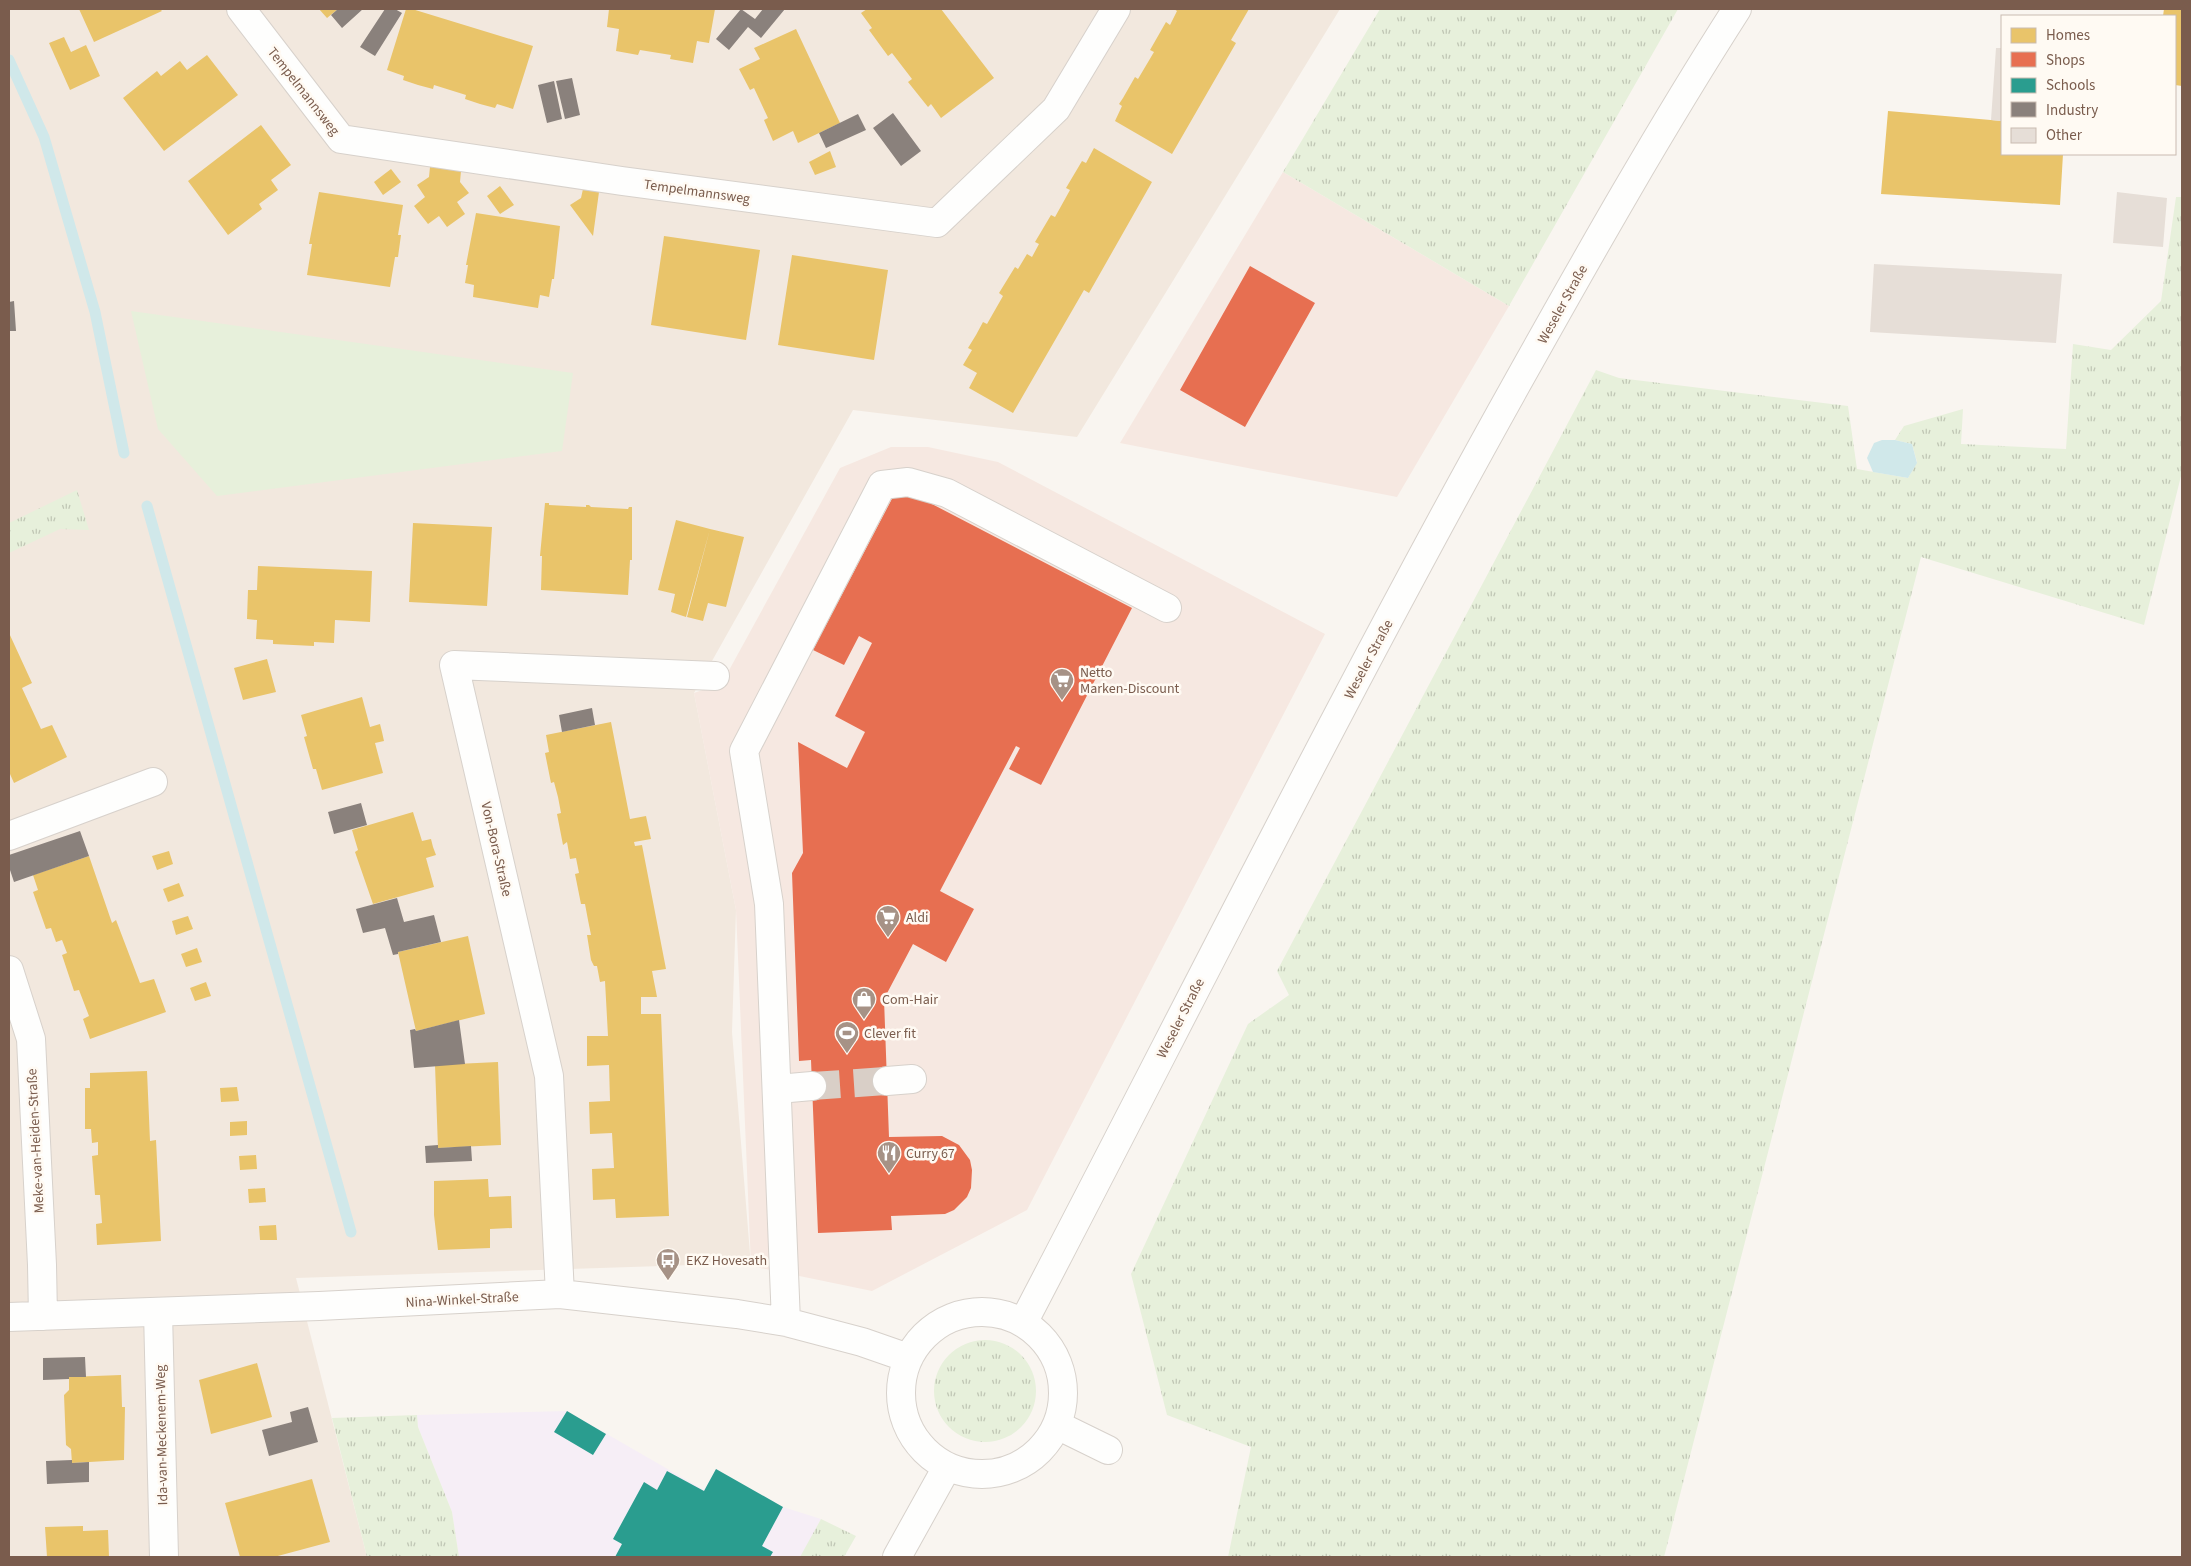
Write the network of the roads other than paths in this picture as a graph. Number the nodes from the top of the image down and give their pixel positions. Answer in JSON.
{"nodes":[{"id":1,"x":240,"y":9,"type":"edge"},
{"id":2,"x":1116,"y":9,"type":"edge"},
{"id":3,"x":1737,"y":9,"type":"edge"},
{"id":4,"x":1167,"y":608,"type":"dead end"},
{"id":5,"x":715,"y":676,"type":"dead end"},
{"id":6,"x":153,"y":782,"type":"dead end"},
{"id":7,"x":9,"y":836,"type":"edge"},
{"id":8,"x":9,"y":970,"type":"edge"},
{"id":9,"x":812,"y":1086,"type":"tunnel mouth"},
{"id":10,"x":778,"y":1089,"type":"junction"},
{"id":11,"x":560,"y":1294,"type":"junction"},
{"id":12,"x":158,"y":1312,"type":"junction"},
{"id":13,"x":43,"y":1316,"type":"junction"},
{"id":14,"x":9,"y":1317,"type":"edge"},
{"id":15,"x":786,"y":1322,"type":"junction"},
{"id":16,"x":1023,"y":1323,"type":"junction"},
{"id":17,"x":908,"y":1358,"type":"junction"},
{"id":18,"x":1057,"y":1425,"type":"junction"},
{"id":19,"x":1108,"y":1450,"type":"dead end"},
{"id":20,"x":947,"y":1467,"type":"junction"},
{"id":21,"x":164,"y":1557,"type":"edge"},
{"id":22,"x":897,"y":1557,"type":"edge"}],
"edges":[{"from":1,"to":2,"type":"street","name":"Tempelmannsweg"},
{"from":3,"to":16,"type":"street","name":"Weseler Straße"},
{"from":4,"to":10,"type":"street"},
{"from":5,"to":11,"type":"street","name":"Von-Bora-Straße"},
{"from":6,"to":7,"type":"street"},
{"from":8,"to":13,"type":"street","name":"Meke-van-Heiden-Straße"},
{"from":9,"to":10,"type":"street"},
{"from":10,"to":15,"type":"street"},
{"from":11,"to":12,"type":"street","name":"Nina-Winkel-Straße"},
{"from":11,"to":15,"type":"street","name":"Nina-Winkel-Straße"},
{"from":12,"to":13,"type":"street","name":"Nina-Winkel-Straße"},
{"from":12,"to":21,"type":"street","name":"Ida-van-Meckenem-Weg"},
{"from":13,"to":14,"type":"street","name":"Nina-Winkel-Straße"},
{"from":15,"to":17,"type":"street","name":"Nina-Winkel-Straße"},
{"from":16,"to":17,"type":"street"},
{"from":16,"to":18,"type":"street"},
{"from":17,"to":20,"type":"street"},
{"from":18,"to":19,"type":"street"},
{"from":18,"to":20,"type":"street"},
{"from":20,"to":22,"type":"street"}]}
